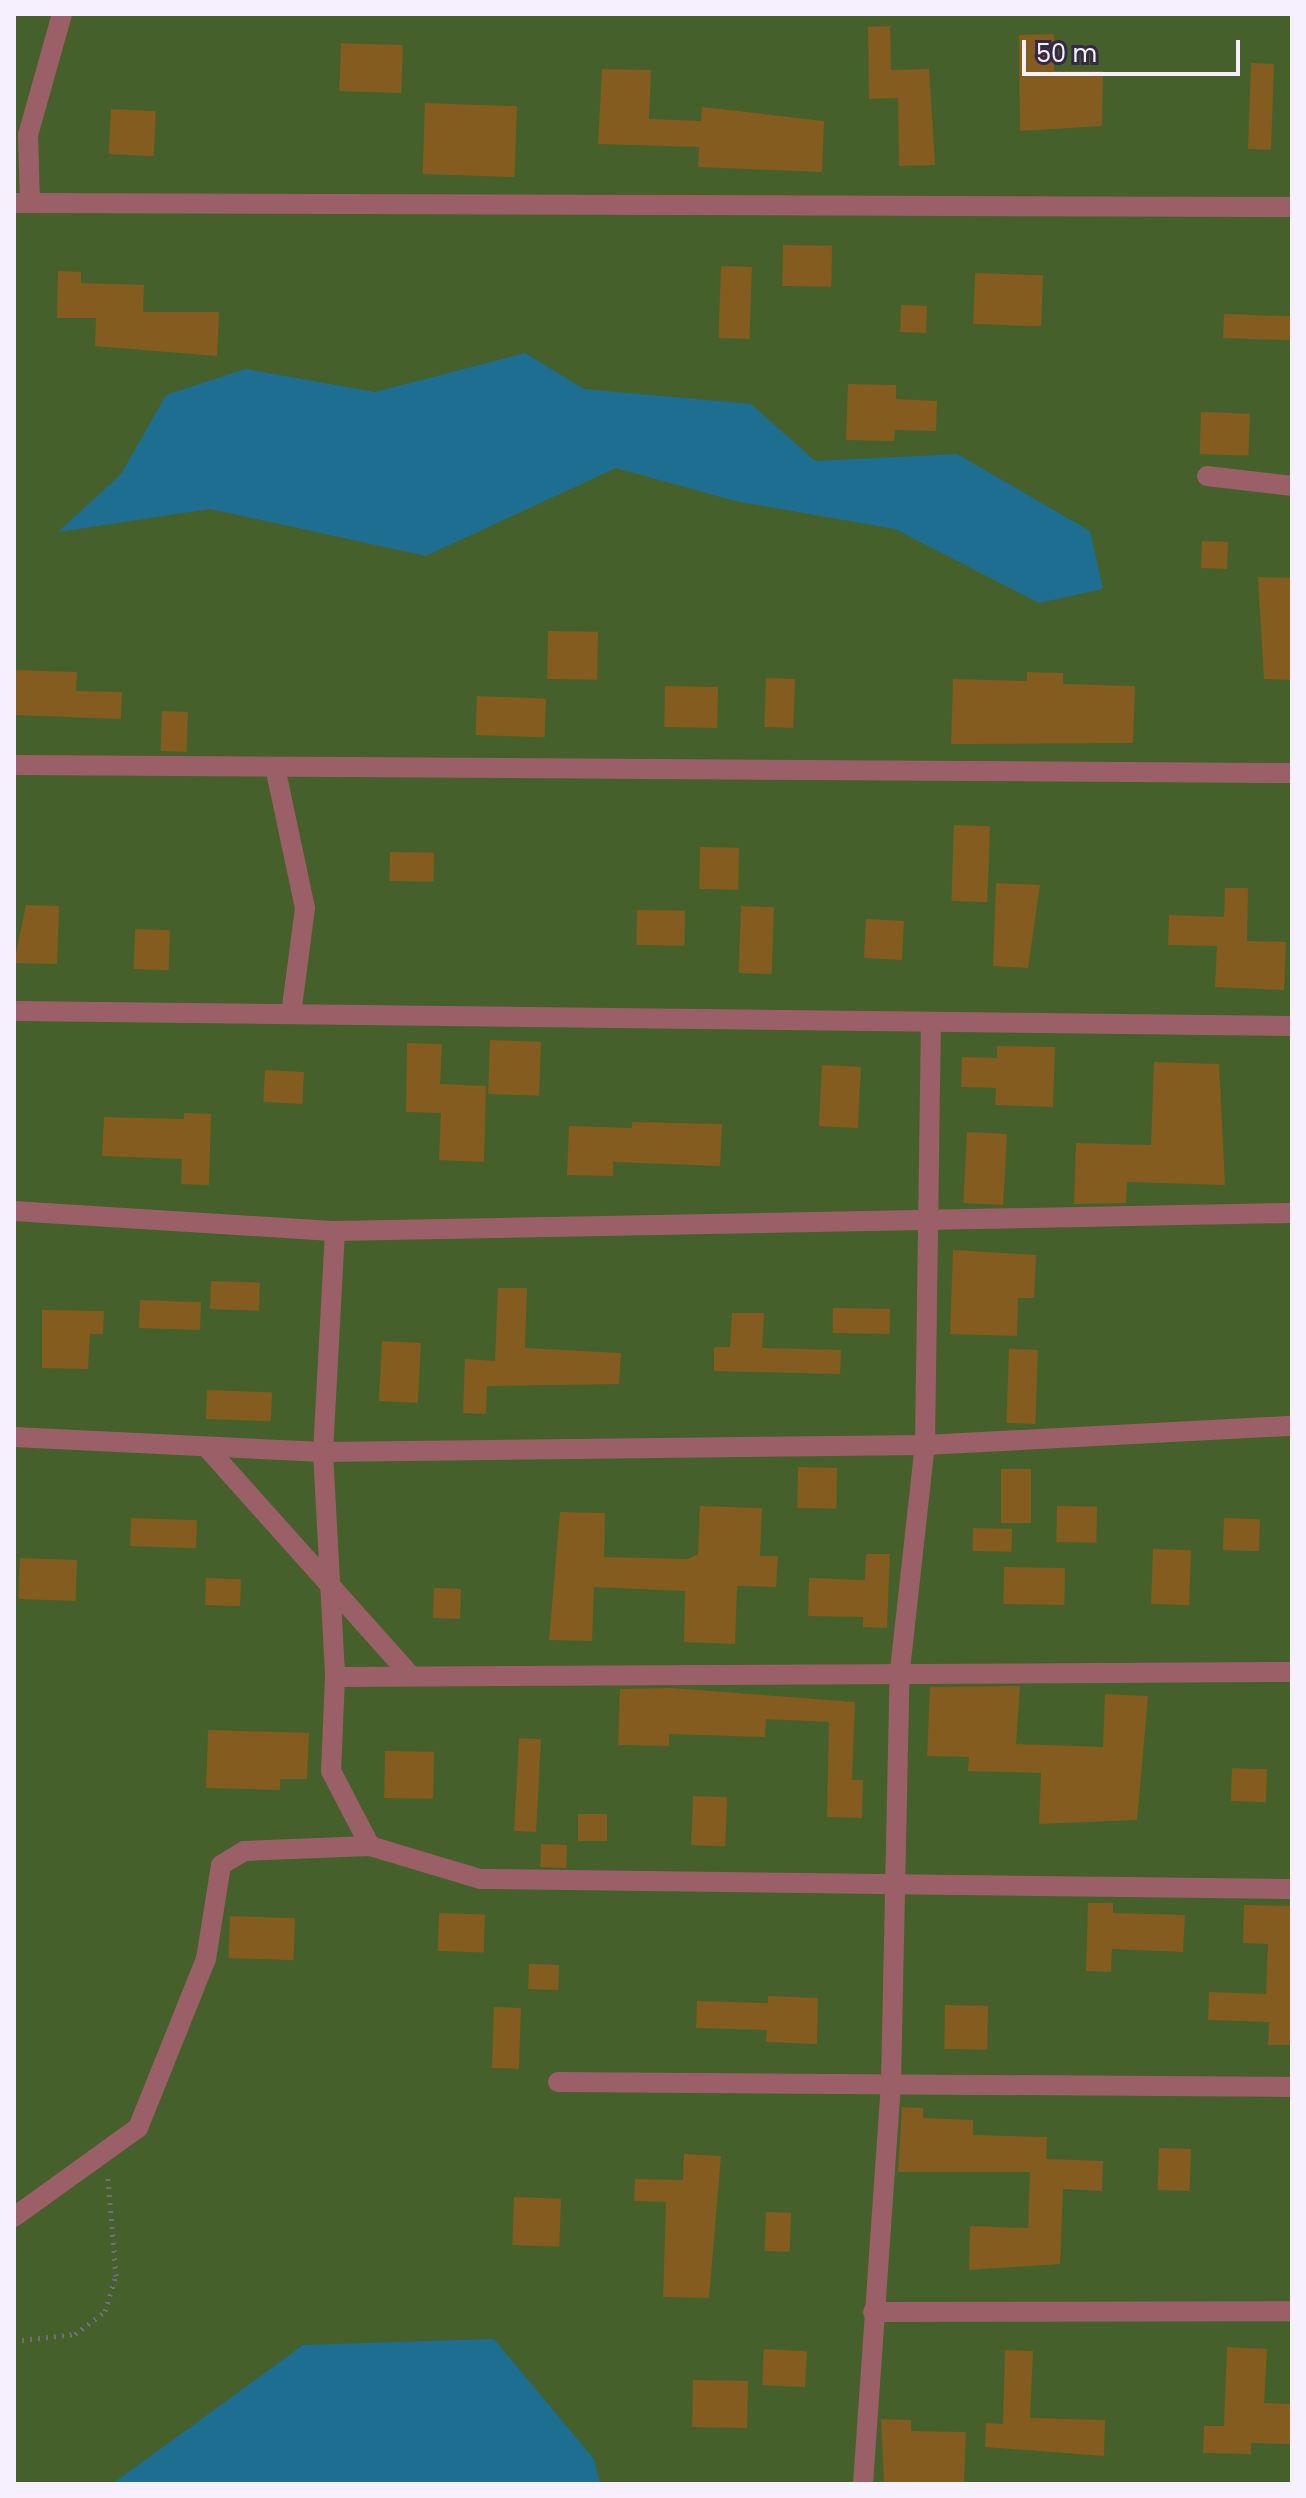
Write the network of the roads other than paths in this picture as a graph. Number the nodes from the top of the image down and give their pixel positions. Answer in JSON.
{"nodes":[{"id":1,"x":62,"y":14,"type":"edge"},
{"id":2,"x":22,"y":202,"type":"edge"},
{"id":3,"x":1292,"y":207,"type":"edge"},
{"id":4,"x":1207,"y":476,"type":"dead end"},
{"id":5,"x":1292,"y":486,"type":"edge"},
{"id":6,"x":14,"y":765,"type":"edge"},
{"id":7,"x":275,"y":767,"type":"junction"},
{"id":8,"x":1292,"y":773,"type":"edge"},
{"id":9,"x":14,"y":1011,"type":"edge"},
{"id":10,"x":291,"y":1014,"type":"junction"},
{"id":11,"x":931,"y":1026,"type":"junction"},
{"id":12,"x":1292,"y":1026,"type":"edge"},
{"id":13,"x":14,"y":1211,"type":"edge"},
{"id":14,"x":1292,"y":1213,"type":"edge"},
{"id":15,"x":933,"y":1224,"type":"junction"},
{"id":16,"x":335,"y":1231,"type":"junction"},
{"id":17,"x":1292,"y":1426,"type":"edge"},
{"id":18,"x":14,"y":1437,"type":"edge"},
{"id":19,"x":925,"y":1445,"type":"junction"},
{"id":20,"x":210,"y":1451,"type":"junction"},
{"id":21,"x":323,"y":1452,"type":"junction"},
{"id":22,"x":329,"y":1582,"type":"junction"},
{"id":23,"x":900,"y":1670,"type":"junction"},
{"id":24,"x":1292,"y":1672,"type":"edge"},
{"id":25,"x":410,"y":1675,"type":"junction"},
{"id":26,"x":335,"y":1677,"type":"junction"},
{"id":27,"x":370,"y":1846,"type":"junction"},
{"id":28,"x":898,"y":1887,"type":"junction"},
{"id":29,"x":1292,"y":1889,"type":"edge"},
{"id":30,"x":558,"y":2082,"type":"dead end"},
{"id":31,"x":891,"y":2083,"type":"junction"},
{"id":32,"x":1292,"y":2087,"type":"edge"},
{"id":33,"x":14,"y":2217,"type":"edge"},
{"id":34,"x":1292,"y":2311,"type":"edge"},
{"id":35,"x":873,"y":2312,"type":"junction"},
{"id":36,"x":863,"y":2484,"type":"edge"}],
"edges":[{"from":1,"to":2,"type":"street"},
{"from":2,"to":3,"type":"street"},
{"from":4,"to":5,"type":"street"},
{"from":6,"to":7,"type":"street"},
{"from":7,"to":8,"type":"street"},
{"from":7,"to":10,"type":"street"},
{"from":9,"to":10,"type":"street"},
{"from":10,"to":11,"type":"street"},
{"from":11,"to":12,"type":"street"},
{"from":11,"to":15,"type":"street"},
{"from":13,"to":16,"type":"street"},
{"from":14,"to":15,"type":"street"},
{"from":15,"to":16,"type":"street"},
{"from":15,"to":19,"type":"street"},
{"from":16,"to":21,"type":"street"},
{"from":17,"to":19,"type":"street"},
{"from":18,"to":20,"type":"street"},
{"from":19,"to":21,"type":"street"},
{"from":19,"to":23,"type":"street"},
{"from":20,"to":21,"type":"street"},
{"from":20,"to":22,"type":"street"},
{"from":21,"to":22,"type":"street"},
{"from":22,"to":25,"type":"street"},
{"from":22,"to":26,"type":"street"},
{"from":23,"to":24,"type":"street"},
{"from":23,"to":25,"type":"street"},
{"from":23,"to":28,"type":"street"},
{"from":25,"to":26,"type":"street"},
{"from":26,"to":27,"type":"street"},
{"from":27,"to":28,"type":"street"},
{"from":27,"to":33,"type":"street"},
{"from":28,"to":29,"type":"street"},
{"from":28,"to":31,"type":"street"},
{"from":30,"to":31,"type":"street"},
{"from":31,"to":32,"type":"street"},
{"from":31,"to":35,"type":"street"},
{"from":34,"to":35,"type":"street"},
{"from":35,"to":36,"type":"street"}]}
